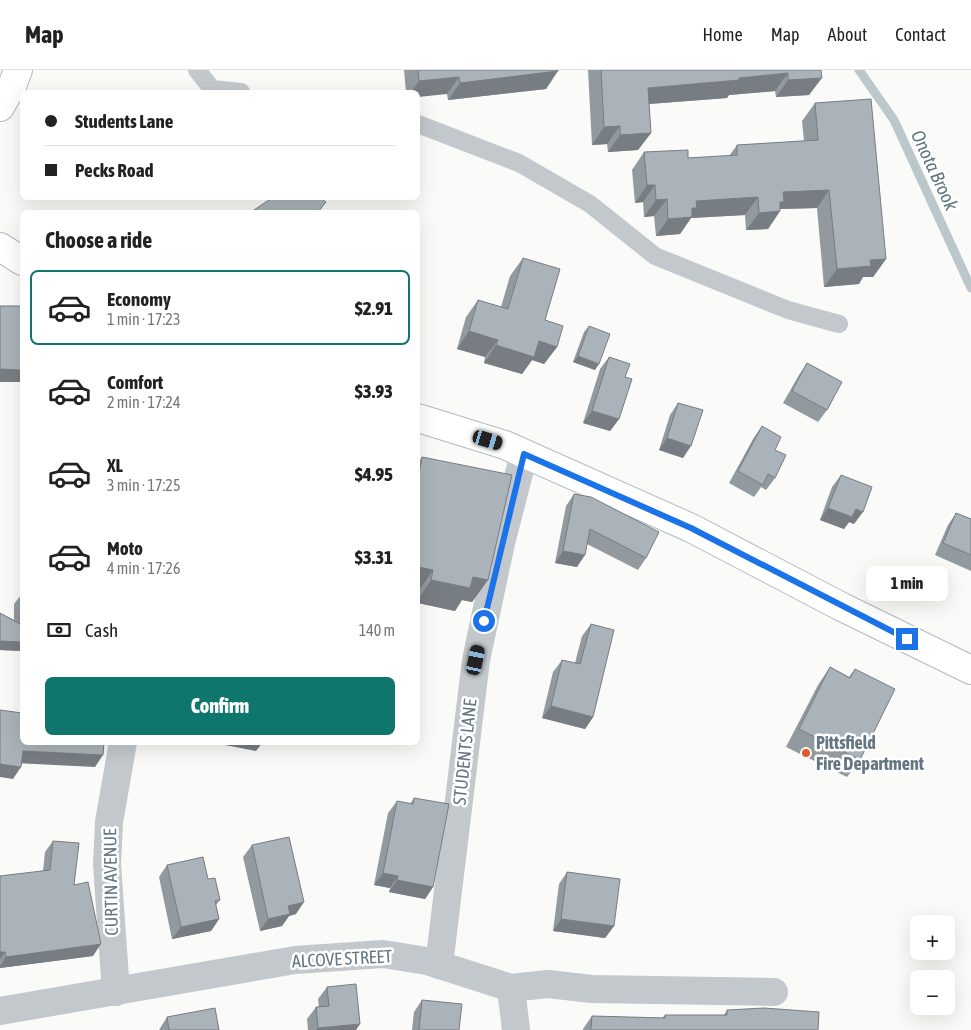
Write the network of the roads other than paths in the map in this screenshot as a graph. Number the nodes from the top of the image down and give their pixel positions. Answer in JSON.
{"nodes":[{"id":1,"x":18,"y":70,"type":"edge"},
{"id":2,"x":196,"y":70,"type":"edge"},
{"id":3,"x":222,"y":90,"type":"edge"},
{"id":4,"x":0,"y":107,"type":"edge"},
{"id":5,"x":420,"y":125,"type":"edge"},
{"id":6,"x":0,"y":247,"type":"edge"},
{"id":7,"x":20,"y":260,"type":"edge"},
{"id":8,"x":839,"y":324,"type":"dead end"},
{"id":9,"x":420,"y":419,"type":"edge"},
{"id":10,"x":524,"y":454,"type":"junction"},
{"id":11,"x":971,"y":670,"type":"edge"},
{"id":12,"x":123,"y":745,"type":"edge"},
{"id":13,"x":439,"y":965,"type":"junction"},
{"id":14,"x":511,"y":988,"type":"junction"},
{"id":15,"x":116,"y":992,"type":"junction"},
{"id":16,"x":774,"y":992,"type":"dead end"},
{"id":17,"x":0,"y":1011,"type":"edge"},
{"id":18,"x":516,"y":1030,"type":"edge"}],
"edges":[{"from":1,"to":4,"type":"street"},
{"from":2,"to":3,"type":"lane"},
{"from":5,"to":8,"type":"lane"},
{"from":6,"to":7,"type":"street"},
{"from":9,"to":10,"type":"street"},
{"from":10,"to":11,"type":"street"},
{"from":10,"to":13,"type":"street","name":"STUDENTS LANE"},
{"from":12,"to":15,"type":"street","name":"CURTIN AVENUE"},
{"from":13,"to":14,"type":"street","name":"ALCOVE STREET"},
{"from":13,"to":15,"type":"street","name":"ALCOVE STREET"},
{"from":14,"to":16,"type":"street","name":"ALCOVE STREET"},
{"from":14,"to":18,"type":"street"},
{"from":15,"to":17,"type":"street","name":"ALCOVE STREET"}]}
